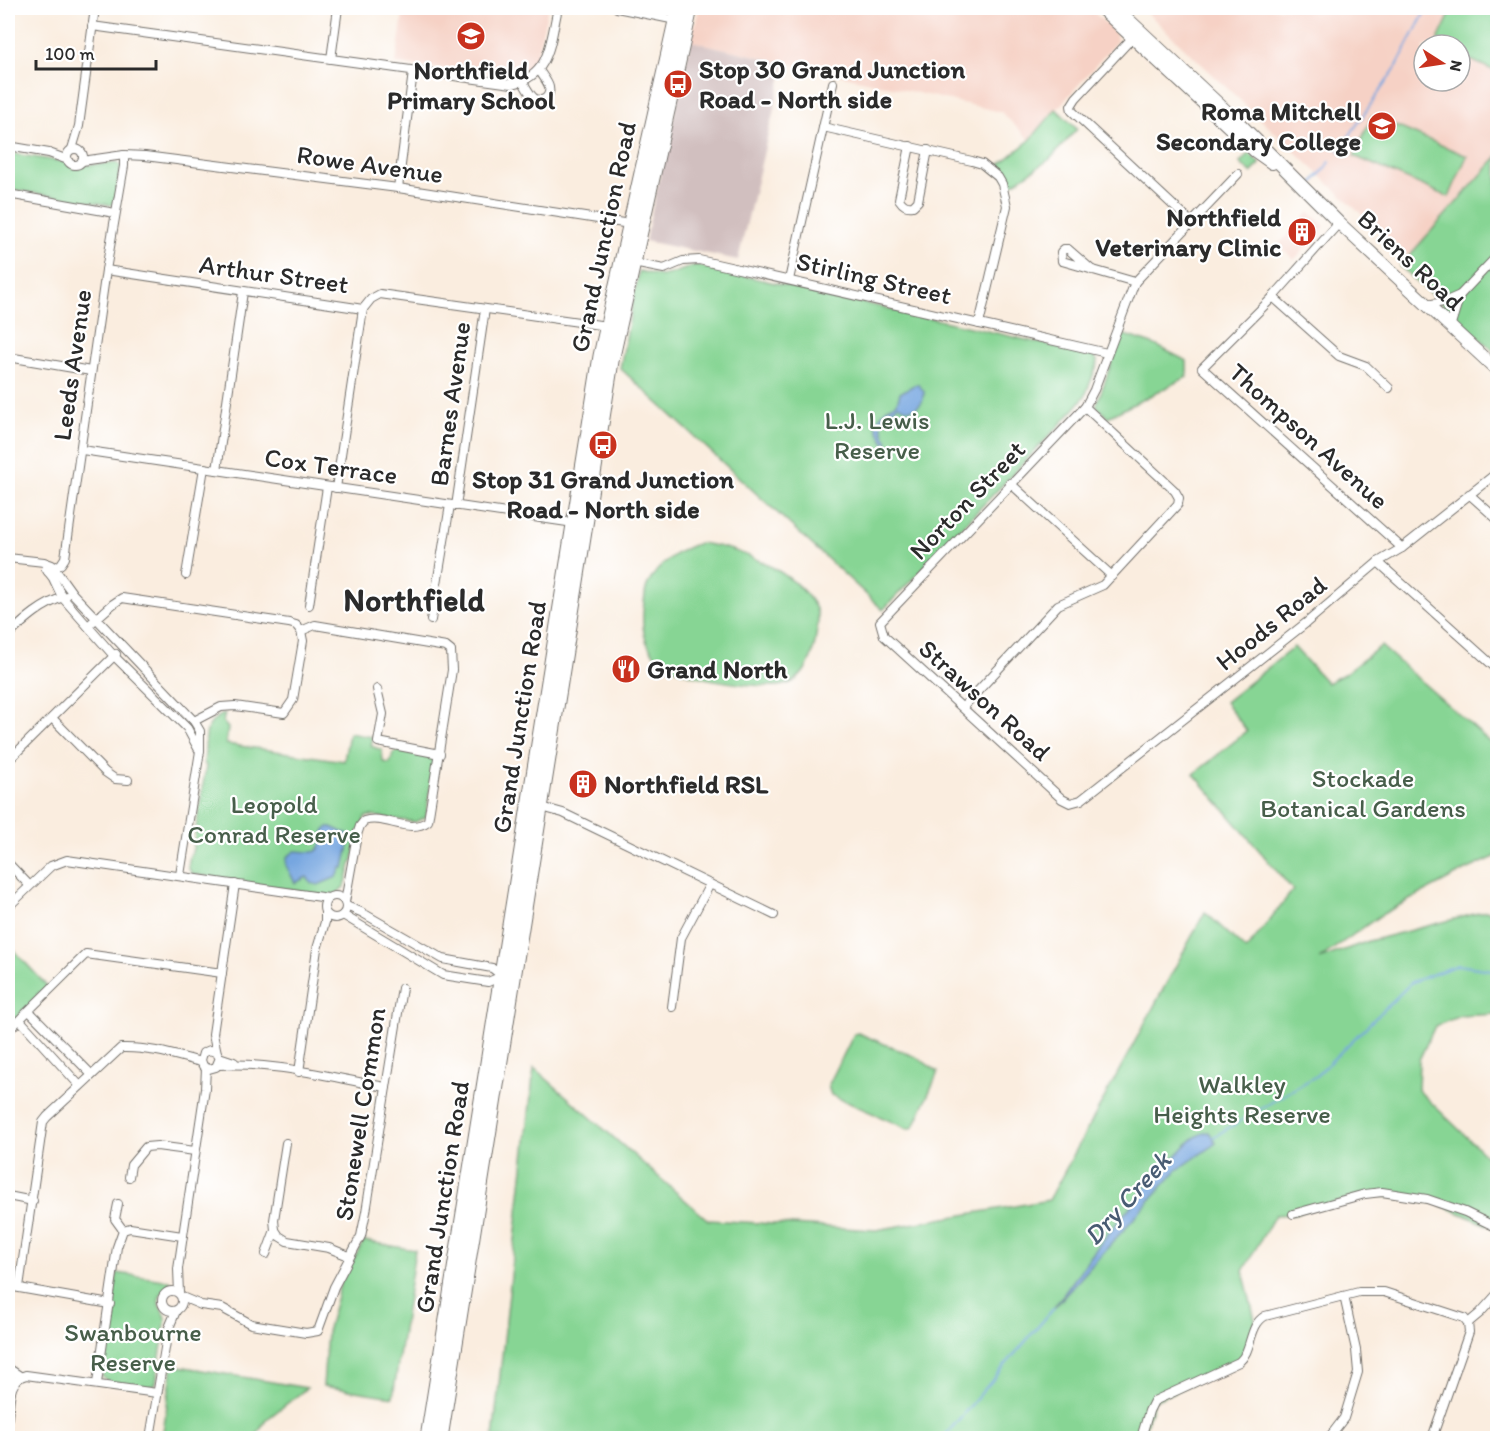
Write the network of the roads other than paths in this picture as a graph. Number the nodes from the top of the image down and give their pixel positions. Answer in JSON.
{"nodes":[{"id":1,"x":95,"y":8,"type":"edge"},
{"id":2,"x":338,"y":8,"type":"edge"},
{"id":3,"x":558,"y":8,"type":"edge"},
{"id":4,"x":616,"y":8,"type":"edge"},
{"id":5,"x":1101,"y":8,"type":"edge"},
{"id":6,"x":1116,"y":8,"type":"edge"},
{"id":7,"x":683,"y":14,"type":"edge"},
{"id":8,"x":92,"y":26,"type":"junction"},
{"id":9,"x":1136,"y":33,"type":"junction"},
{"id":10,"x":331,"y":59,"type":"junction"},
{"id":11,"x":539,"y":70,"type":"junction"},
{"id":12,"x":413,"y":72,"type":"junction"},
{"id":13,"x":522,"y":82,"type":"junction"},
{"id":14,"x":833,"y":83,"type":"dead end"},
{"id":15,"x":823,"y":127,"type":"junction"},
{"id":16,"x":8,"y":146,"type":"edge"},
{"id":17,"x":910,"y":146,"type":"junction"},
{"id":18,"x":928,"y":150,"type":"junction"},
{"id":19,"x":76,"y":154,"type":"junction"},
{"id":20,"x":124,"y":155,"type":"junction"},
{"id":21,"x":650,"y":159,"type":"junction"},
{"id":22,"x":1238,"y":174,"type":"dead end"},
{"id":23,"x":398,"y":188,"type":"junction"},
{"id":24,"x":8,"y":194,"type":"edge"},
{"id":25,"x":115,"y":213,"type":"junction"},
{"id":26,"x":1192,"y":223,"type":"junction"},
{"id":27,"x":1339,"y":223,"type":"junction"},
{"id":28,"x":630,"y":224,"type":"junction"},
{"id":29,"x":1497,"y":255,"type":"edge"},
{"id":30,"x":627,"y":262,"type":"junction"},
{"id":31,"x":106,"y":270,"type":"junction"},
{"id":32,"x":1092,"y":270,"type":"dead end"},
{"id":33,"x":789,"y":280,"type":"junction"},
{"id":34,"x":1135,"y":282,"type":"junction"},
{"id":35,"x":243,"y":292,"type":"junction"},
{"id":36,"x":1460,"y":295,"type":"junction"},
{"id":37,"x":1273,"y":297,"type":"junction"},
{"id":38,"x":1426,"y":304,"type":"junction"},
{"id":39,"x":363,"y":309,"type":"junction"},
{"id":40,"x":485,"y":309,"type":"junction"},
{"id":41,"x":980,"y":324,"type":"junction"},
{"id":42,"x":607,"y":326,"type":"junction"},
{"id":43,"x":1450,"y":327,"type":"junction"},
{"id":44,"x":1107,"y":353,"type":"junction"},
{"id":45,"x":8,"y":357,"type":"edge"},
{"id":46,"x":91,"y":371,"type":"junction"},
{"id":47,"x":1497,"y":371,"type":"edge"},
{"id":48,"x":1389,"y":388,"type":"dead end"},
{"id":49,"x":1085,"y":407,"type":"junction"},
{"id":50,"x":82,"y":450,"type":"junction"},
{"id":51,"x":204,"y":468,"type":"junction"},
{"id":52,"x":217,"y":470,"type":"junction"},
{"id":53,"x":1497,"y":472,"type":"edge"},
{"id":54,"x":1011,"y":483,"type":"junction"},
{"id":55,"x":332,"y":487,"type":"junction"},
{"id":56,"x":1469,"y":494,"type":"junction"},
{"id":57,"x":453,"y":505,"type":"junction"},
{"id":58,"x":1497,"y":520,"type":"edge"},
{"id":59,"x":580,"y":524,"type":"junction"},
{"id":60,"x":1402,"y":548,"type":"junction"},
{"id":61,"x":8,"y":558,"type":"edge"},
{"id":62,"x":1378,"y":562,"type":"junction"},
{"id":63,"x":51,"y":570,"type":"junction"},
{"id":64,"x":186,"y":575,"type":"dead end"},
{"id":65,"x":1112,"y":576,"type":"junction"},
{"id":66,"x":73,"y":594,"type":"junction"},
{"id":67,"x":62,"y":597,"type":"junction"},
{"id":68,"x":309,"y":604,"type":"dead end"},
{"id":69,"x":97,"y":618,"type":"junction"},
{"id":70,"x":431,"y":620,"type":"dead end"},
{"id":71,"x":880,"y":622,"type":"joint"},
{"id":72,"x":88,"y":626,"type":"junction"},
{"id":73,"x":301,"y":631,"type":"junction"},
{"id":74,"x":8,"y":636,"type":"edge"},
{"id":75,"x":123,"y":648,"type":"junction"},
{"id":76,"x":114,"y":656,"type":"junction"},
{"id":77,"x":1497,"y":670,"type":"edge"},
{"id":78,"x":377,"y":689,"type":"dead end"},
{"id":79,"x":963,"y":707,"type":"junction"},
{"id":80,"x":52,"y":718,"type":"junction"},
{"id":81,"x":194,"y":721,"type":"junction"},
{"id":82,"x":200,"y":751,"type":"junction"},
{"id":83,"x":440,"y":754,"type":"junction"},
{"id":84,"x":8,"y":761,"type":"edge"},
{"id":85,"x":128,"y":780,"type":"dead end"},
{"id":86,"x":1070,"y":803,"type":"joint"},
{"id":87,"x":535,"y":805,"type":"junction"},
{"id":88,"x":8,"y":863,"type":"edge"},
{"id":89,"x":180,"y":875,"type":"junction"},
{"id":90,"x":348,"y":880,"type":"junction"},
{"id":91,"x":235,"y":884,"type":"junction"},
{"id":92,"x":710,"y":884,"type":"junction"},
{"id":93,"x":29,"y":885,"type":"junction"},
{"id":94,"x":309,"y":897,"type":"junction"},
{"id":95,"x":331,"y":897,"type":"junction"},
{"id":96,"x":346,"y":904,"type":"junction"},
{"id":97,"x":8,"y":907,"type":"edge"},
{"id":98,"x":325,"y":910,"type":"junction"},
{"id":99,"x":774,"y":915,"type":"dead end"},
{"id":100,"x":340,"y":917,"type":"junction"},
{"id":101,"x":322,"y":934,"type":"junction"},
{"id":102,"x":222,"y":973,"type":"junction"},
{"id":103,"x":507,"y":977,"type":"junction"},
{"id":104,"x":402,"y":988,"type":"dead end"},
{"id":105,"x":672,"y":1007,"type":"dead end"},
{"id":106,"x":29,"y":1011,"type":"junction"},
{"id":107,"x":20,"y":1020,"type":"junction"},
{"id":108,"x":8,"y":1031,"type":"edge"},
{"id":109,"x":210,"y":1060,"type":"junction"},
{"id":110,"x":299,"y":1072,"type":"junction"},
{"id":111,"x":92,"y":1075,"type":"junction"},
{"id":112,"x":80,"y":1086,"type":"junction"},
{"id":113,"x":386,"y":1087,"type":"junction"},
{"id":114,"x":286,"y":1143,"type":"dead end"},
{"id":115,"x":195,"y":1151,"type":"junction"},
{"id":116,"x":129,"y":1176,"type":"dead end"},
{"id":117,"x":8,"y":1196,"type":"edge"},
{"id":118,"x":33,"y":1201,"type":"junction"},
{"id":119,"x":118,"y":1204,"type":"dead end"},
{"id":120,"x":1293,"y":1214,"type":"dead end"},
{"id":121,"x":1497,"y":1228,"type":"edge"},
{"id":122,"x":123,"y":1230,"type":"junction"},
{"id":123,"x":274,"y":1230,"type":"junction"},
{"id":124,"x":182,"y":1236,"type":"junction"},
{"id":125,"x":266,"y":1254,"type":"dead end"},
{"id":126,"x":349,"y":1256,"type":"junction"},
{"id":127,"x":178,"y":1269,"type":"junction"},
{"id":128,"x":8,"y":1286,"type":"edge"},
{"id":129,"x":19,"y":1287,"type":"junction"},
{"id":130,"x":170,"y":1291,"type":"junction"},
{"id":131,"x":1497,"y":1293,"type":"edge"},
{"id":132,"x":181,"y":1295,"type":"junction"},
{"id":133,"x":1344,"y":1296,"type":"junction"},
{"id":134,"x":110,"y":1304,"type":"junction"},
{"id":135,"x":201,"y":1305,"type":"junction"},
{"id":136,"x":174,"y":1310,"type":"junction"},
{"id":137,"x":1468,"y":1323,"type":"junction"},
{"id":138,"x":8,"y":1368,"type":"edge"},
{"id":139,"x":20,"y":1376,"type":"junction"},
{"id":140,"x":97,"y":1383,"type":"junction"},
{"id":141,"x":157,"y":1393,"type":"junction"},
{"id":142,"x":8,"y":1418,"type":"edge"},
{"id":143,"x":150,"y":1438,"type":"edge"},
{"id":144,"x":428,"y":1438,"type":"edge"},
{"id":145,"x":440,"y":1438,"type":"edge"},
{"id":146,"x":1141,"y":1438,"type":"edge"},
{"id":147,"x":1326,"y":1438,"type":"edge"},
{"id":148,"x":1432,"y":1438,"type":"edge"}],
"edges":[{"from":1,"to":8,"type":"street"},
{"from":2,"to":10,"type":"street"},
{"from":3,"to":11,"type":"street"},
{"from":4,"to":7,"type":"street"},
{"from":5,"to":9,"type":"main road","name":"Briens Road"},
{"from":6,"to":9,"type":"main road","name":"Briens Road"},
{"from":7,"to":21,"type":"highway","name":"Grand Junction Road"},
{"from":8,"to":10,"type":"street"},
{"from":8,"to":19,"type":"street"},
{"from":9,"to":26,"type":"street"},
{"from":9,"to":27,"type":"main road","name":"Briens Road"},
{"from":10,"to":12,"type":"street"},
{"from":11,"to":13,"type":"street"},
{"from":11,"to":13,"type":"street"},
{"from":12,"to":13,"type":"street"},
{"from":12,"to":23,"type":"street"},
{"from":14,"to":15,"type":"street"},
{"from":15,"to":17,"type":"street"},
{"from":15,"to":33,"type":"street"},
{"from":16,"to":19,"type":"street","name":"Rowe Avenue"},
{"from":17,"to":18,"type":"street"},
{"from":17,"to":18,"type":"street"},
{"from":18,"to":41,"type":"street"},
{"from":19,"to":20,"type":"street","name":"Rowe Avenue"},
{"from":20,"to":23,"type":"street","name":"Rowe Avenue"},
{"from":20,"to":25,"type":"street","name":"Leeds Avenue"},
{"from":21,"to":28,"type":"highway","name":"Grand Junction Road"},
{"from":21,"to":30,"type":"highway","name":"Grand Junction Road"},
{"from":22,"to":26,"type":"street"},
{"from":23,"to":28,"type":"street","name":"Rowe Avenue"},
{"from":24,"to":25,"type":"street"},
{"from":25,"to":31,"type":"street","name":"Leeds Avenue"},
{"from":26,"to":34,"type":"street"},
{"from":27,"to":37,"type":"street","name":"Thompson Avenue"},
{"from":27,"to":38,"type":"main road","name":"Briens Road"},
{"from":28,"to":30,"type":"highway","name":"Grand Junction Road"},
{"from":29,"to":36,"type":"street"},
{"from":30,"to":33,"type":"street","name":"Stirling Street"},
{"from":30,"to":42,"type":"highway","name":"Grand Junction Road"},
{"from":30,"to":59,"type":"highway","name":"Grand Junction Road"},
{"from":31,"to":35,"type":"street","name":"Arthur Street"},
{"from":31,"to":46,"type":"street","name":"Leeds Avenue"},
{"from":32,"to":34,"type":"street"},
{"from":33,"to":41,"type":"street","name":"Stirling Street"},
{"from":34,"to":44,"type":"street","name":"Norton Street"},
{"from":35,"to":39,"type":"street","name":"Arthur Street"},
{"from":35,"to":52,"type":"street"},
{"from":36,"to":38,"type":"street"},
{"from":36,"to":43,"type":"street"},
{"from":37,"to":48,"type":"street"},
{"from":37,"to":60,"type":"street","name":"Thompson Avenue"},
{"from":38,"to":43,"type":"main road","name":"Briens Road"},
{"from":39,"to":40,"type":"street","name":"Arthur Street"},
{"from":39,"to":55,"type":"street"},
{"from":40,"to":42,"type":"street","name":"Arthur Street"},
{"from":40,"to":57,"type":"street","name":"Barnes Avenue"},
{"from":41,"to":44,"type":"street","name":"Stirling Street"},
{"from":42,"to":59,"type":"highway","name":"Grand Junction Road"},
{"from":43,"to":47,"type":"main road","name":"Briens Road"},
{"from":44,"to":49,"type":"street","name":"Norton Street"},
{"from":45,"to":46,"type":"street"},
{"from":46,"to":50,"type":"street","name":"Leeds Avenue"},
{"from":49,"to":54,"type":"street","name":"Norton Street"},
{"from":49,"to":65,"type":"street"},
{"from":50,"to":51,"type":"street","name":"Cox Terrace"},
{"from":50,"to":63,"type":"street","name":"Leeds Avenue"},
{"from":51,"to":52,"type":"street","name":"Cox Terrace"},
{"from":51,"to":64,"type":"street"},
{"from":52,"to":55,"type":"street","name":"Cox Terrace"},
{"from":53,"to":56,"type":"street","name":"Hoods Road"},
{"from":54,"to":65,"type":"street"},
{"from":54,"to":71,"type":"street","name":"Norton Street"},
{"from":55,"to":57,"type":"street","name":"Cox Terrace"},
{"from":55,"to":68,"type":"street"},
{"from":56,"to":58,"type":"street"},
{"from":56,"to":60,"type":"street","name":"Hoods Road"},
{"from":57,"to":59,"type":"street","name":"Cox Terrace"},
{"from":57,"to":70,"type":"street","name":"Barnes Avenue"},
{"from":59,"to":87,"type":"highway","name":"Grand Junction Road"},
{"from":60,"to":62,"type":"street","name":"Hoods Road"},
{"from":61,"to":63,"type":"street"},
{"from":62,"to":77,"type":"street"},
{"from":62,"to":86,"type":"street","name":"Hoods Road"},
{"from":63,"to":66,"type":"street"},
{"from":63,"to":67,"type":"street"},
{"from":65,"to":79,"type":"street"},
{"from":66,"to":67,"type":"street"},
{"from":66,"to":69,"type":"street"},
{"from":67,"to":72,"type":"street"},
{"from":67,"to":74,"type":"street"},
{"from":69,"to":72,"type":"street"},
{"from":69,"to":73,"type":"street"},
{"from":69,"to":75,"type":"street"},
{"from":71,"to":79,"type":"street","name":"Strawson Road"},
{"from":72,"to":76,"type":"street"},
{"from":73,"to":81,"type":"street"},
{"from":73,"to":83,"type":"street"},
{"from":75,"to":76,"type":"street"},
{"from":75,"to":81,"type":"street"},
{"from":76,"to":80,"type":"street"},
{"from":76,"to":82,"type":"street"},
{"from":78,"to":83,"type":"street"},
{"from":79,"to":86,"type":"street","name":"Strawson Road"},
{"from":80,"to":84,"type":"street"},
{"from":80,"to":85,"type":"street"},
{"from":81,"to":82,"type":"street"},
{"from":82,"to":89,"type":"street"},
{"from":83,"to":90,"type":"street"},
{"from":87,"to":92,"type":"street"},
{"from":87,"to":103,"type":"highway","name":"Grand Junction Road"},
{"from":88,"to":93,"type":"street"},
{"from":89,"to":91,"type":"street"},
{"from":89,"to":93,"type":"street"},
{"from":90,"to":95,"type":"street"},
{"from":90,"to":96,"type":"street"},
{"from":91,"to":94,"type":"street"},
{"from":91,"to":102,"type":"street"},
{"from":92,"to":99,"type":"street"},
{"from":92,"to":105,"type":"street"},
{"from":93,"to":97,"type":"street"},
{"from":94,"to":95,"type":"street"},
{"from":94,"to":98,"type":"street"},
{"from":95,"to":96,"type":"street"},
{"from":95,"to":98,"type":"street"},
{"from":96,"to":100,"type":"street"},
{"from":96,"to":103,"type":"street"},
{"from":98,"to":100,"type":"street"},
{"from":98,"to":101,"type":"street"},
{"from":100,"to":101,"type":"street"},
{"from":100,"to":103,"type":"street"},
{"from":101,"to":110,"type":"street"},
{"from":102,"to":106,"type":"street"},
{"from":102,"to":109,"type":"street"},
{"from":103,"to":144,"type":"highway","name":"Grand Junction Road"},
{"from":103,"to":145,"type":"highway","name":"Grand Junction Road"},
{"from":104,"to":113,"type":"street","name":"Stonewell Common"},
{"from":106,"to":107,"type":"street"},
{"from":106,"to":111,"type":"street"},
{"from":107,"to":108,"type":"street"},
{"from":107,"to":112,"type":"street"},
{"from":109,"to":110,"type":"street"},
{"from":109,"to":111,"type":"street"},
{"from":109,"to":115,"type":"street"},
{"from":110,"to":113,"type":"street"},
{"from":111,"to":112,"type":"street"},
{"from":112,"to":118,"type":"street"},
{"from":113,"to":126,"type":"street","name":"Stonewell Common"},
{"from":114,"to":123,"type":"street"},
{"from":115,"to":116,"type":"street"},
{"from":115,"to":124,"type":"street"},
{"from":117,"to":118,"type":"street"},
{"from":118,"to":129,"type":"street"},
{"from":119,"to":122,"type":"street"},
{"from":120,"to":121,"type":"street"},
{"from":122,"to":124,"type":"street"},
{"from":122,"to":134,"type":"street"},
{"from":123,"to":125,"type":"street"},
{"from":123,"to":126,"type":"street"},
{"from":124,"to":127,"type":"street"},
{"from":126,"to":135,"type":"street","name":"Stonewell Common"},
{"from":127,"to":130,"type":"street"},
{"from":127,"to":132,"type":"street"},
{"from":128,"to":129,"type":"street"},
{"from":129,"to":134,"type":"street"},
{"from":130,"to":132,"type":"street"},
{"from":130,"to":136,"type":"street"},
{"from":131,"to":137,"type":"street"},
{"from":132,"to":135,"type":"street","name":"Stonewell Common"},
{"from":132,"to":136,"type":"street"},
{"from":133,"to":137,"type":"street"},
{"from":133,"to":146,"type":"street"},
{"from":133,"to":147,"type":"street"},
{"from":134,"to":140,"type":"street"},
{"from":135,"to":136,"type":"street","name":"Stonewell Common"},
{"from":136,"to":141,"type":"street"},
{"from":137,"to":148,"type":"street"},
{"from":138,"to":139,"type":"street"},
{"from":139,"to":140,"type":"street"},
{"from":139,"to":142,"type":"street"},
{"from":140,"to":141,"type":"street"},
{"from":141,"to":143,"type":"street"}]}
